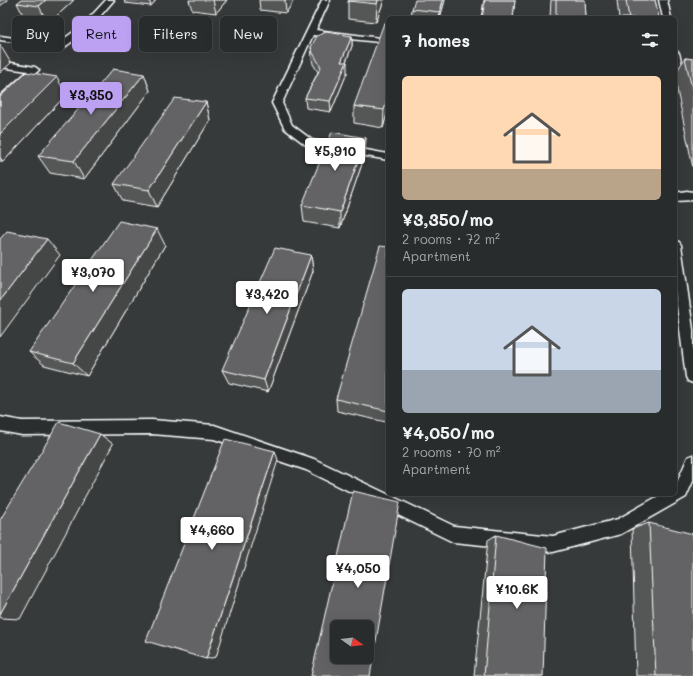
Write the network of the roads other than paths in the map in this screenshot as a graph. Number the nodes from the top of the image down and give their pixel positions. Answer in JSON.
{"nodes":[{"id":1,"x":110,"y":0,"type":"edge"},
{"id":2,"x":326,"y":0,"type":"edge"},
{"id":3,"x":663,"y":0,"type":"edge"},
{"id":4,"x":667,"y":16,"type":"edge"},
{"id":5,"x":310,"y":32,"type":"junction"},
{"id":6,"x":0,"y":38,"type":"edge"},
{"id":7,"x":386,"y":41,"type":"edge"},
{"id":8,"x":677,"y":61,"type":"edge"},
{"id":9,"x":0,"y":64,"type":"edge"},
{"id":10,"x":677,"y":76,"type":"edge"},
{"id":11,"x":0,"y":101,"type":"edge"},
{"id":12,"x":386,"y":157,"type":"edge"},
{"id":13,"x":693,"y":196,"type":"edge"},
{"id":14,"x":677,"y":197,"type":"edge"},
{"id":15,"x":677,"y":260,"type":"edge"},
{"id":16,"x":693,"y":377,"type":"edge"},
{"id":17,"x":0,"y":424,"type":"edge"},
{"id":18,"x":693,"y":462,"type":"edge"},
{"id":19,"x":677,"y":494,"type":"edge"},
{"id":20,"x":674,"y":496,"type":"edge"}],
"edges":[{"from":1,"to":6,"type":"lane"},
{"from":2,"to":5,"type":"lane"},
{"from":3,"to":4,"type":"lane"},
{"from":5,"to":7,"type":"lane"},
{"from":5,"to":12,"type":"lane"},
{"from":8,"to":10,"type":"lane"},
{"from":9,"to":11,"type":"lane"},
{"from":13,"to":14,"type":"lane"},
{"from":15,"to":16,"type":"lane"},
{"from":17,"to":20,"type":"lane"},
{"from":18,"to":19,"type":"lane"}]}
